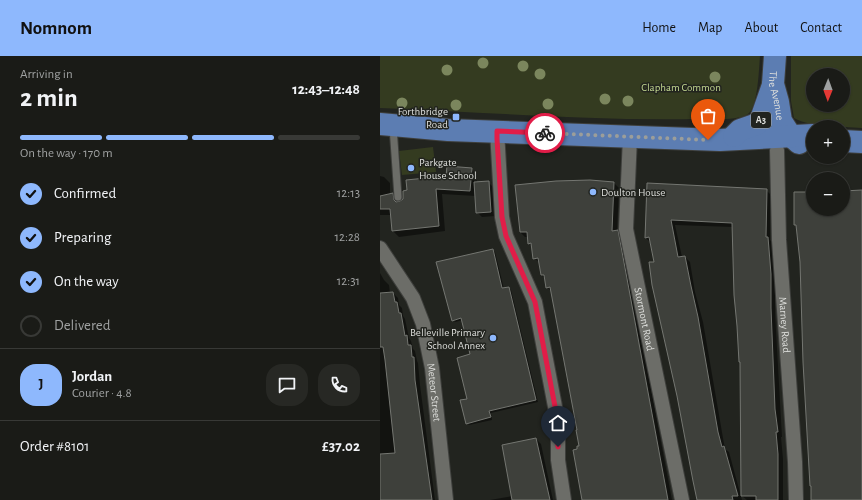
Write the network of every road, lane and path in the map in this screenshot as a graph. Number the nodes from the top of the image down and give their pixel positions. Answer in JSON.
{"nodes":[{"id":1,"x":775,"y":56,"type":"edge"},
{"id":2,"x":773,"y":84,"type":"junction"},
{"id":3,"x":386,"y":124,"type":"edge"},
{"id":4,"x":497,"y":131,"type":"junction"},
{"id":5,"x":630,"y":137,"type":"junction"},
{"id":6,"x":730,"y":140,"type":"junction"},
{"id":7,"x":850,"y":142,"type":"edge"},
{"id":8,"x":862,"y":142,"type":"edge"},
{"id":9,"x":784,"y":143,"type":"junction"},
{"id":10,"x":806,"y":144,"type":"edge"},
{"id":11,"x":398,"y":197,"type":"dead end"},
{"id":12,"x":380,"y":248,"type":"edge"},
{"id":13,"x":446,"y":500,"type":"edge"},
{"id":14,"x":564,"y":500,"type":"edge"},
{"id":15,"x":682,"y":500,"type":"edge"},
{"id":16,"x":796,"y":500,"type":"edge"}],
"edges":[{"from":1,"to":2,"type":"highway","name":"The Avenue","number":"A3"},
{"from":2,"to":6,"type":"highway","number":"A3"},
{"from":2,"to":9,"type":"highway","name":"The Avenue"},
{"from":3,"to":4,"type":"highway"},
{"from":3,"to":11,"type":"lane"},
{"from":4,"to":5,"type":"highway"},
{"from":4,"to":14,"type":"street"},
{"from":5,"to":6,"type":"highway"},
{"from":5,"to":15,"type":"street","name":"Stormont Road"},
{"from":6,"to":9,"type":"highway"},
{"from":7,"to":8,"type":"highway"},
{"from":9,"to":10,"type":"highway","name":"The Avenue"},
{"from":9,"to":16,"type":"street","name":"Marney Road"},
{"from":12,"to":13,"type":"street","name":"Meteor Street"}]}
